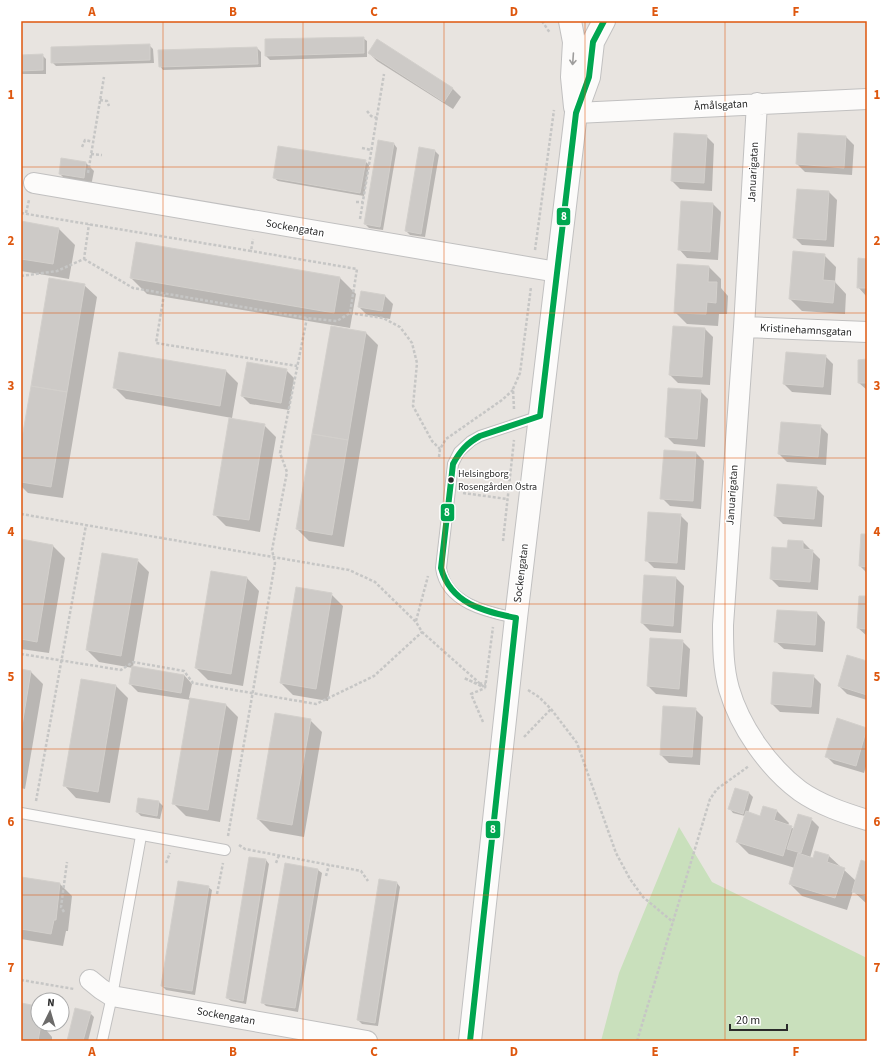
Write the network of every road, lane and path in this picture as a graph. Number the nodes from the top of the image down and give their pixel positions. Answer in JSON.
{"nodes":[{"id":1,"x":542,"y":21,"type":"edge"},
{"id":2,"x":570,"y":21,"type":"edge"},
{"id":3,"x":604,"y":21,"type":"edge"},
{"id":4,"x":553,"y":37,"type":"dead end"},
{"id":5,"x":384,"y":74,"type":"dead end"},
{"id":6,"x":104,"y":76,"type":"dead end"},
{"id":7,"x":867,"y":99,"type":"edge"},
{"id":8,"x":100,"y":100,"type":"junction"},
{"id":9,"x":757,"y":103,"type":"junction"},
{"id":10,"x":109,"y":106,"type":"dead end"},
{"id":11,"x":554,"y":107,"type":"dead end"},
{"id":12,"x":367,"y":111,"type":"dead end"},
{"id":13,"x":576,"y":113,"type":"junction"},
{"id":14,"x":377,"y":118,"type":"junction"},
{"id":15,"x":93,"y":142,"type":"junction"},
{"id":16,"x":82,"y":147,"type":"dead end"},
{"id":17,"x":362,"y":148,"type":"dead end"},
{"id":18,"x":371,"y":150,"type":"junction"},
{"id":19,"x":91,"y":154,"type":"junction"},
{"id":20,"x":102,"y":155,"type":"dead end"},
{"id":21,"x":34,"y":183,"type":"dead end"},
{"id":22,"x":85,"y":192,"type":"junction"},
{"id":23,"x":356,"y":202,"type":"dead end"},
{"id":24,"x":363,"y":202,"type":"junction"},
{"id":25,"x":21,"y":213,"type":"edge"},
{"id":26,"x":257,"y":221,"type":"junction"},
{"id":27,"x":89,"y":224,"type":"junction"},
{"id":28,"x":357,"y":238,"type":"junction"},
{"id":29,"x":251,"y":251,"type":"junction"},
{"id":30,"x":84,"y":259,"type":"junction"},
{"id":31,"x":533,"y":268,"type":"junction"},
{"id":32,"x":557,"y":272,"type":"junction"},
{"id":33,"x":21,"y":275,"type":"edge"},
{"id":34,"x":164,"y":294,"type":"junction"},
{"id":35,"x":350,"y":313,"type":"junction"},
{"id":36,"x":307,"y":318,"type":"junction"},
{"id":37,"x":744,"y":327,"type":"junction"},
{"id":38,"x":867,"y":332,"type":"edge"},
{"id":39,"x":297,"y":366,"type":"junction"},
{"id":40,"x":540,"y":416,"type":"junction"},
{"id":41,"x":515,"y":426,"type":"junction"},
{"id":42,"x":440,"y":449,"type":"dead end"},
{"id":43,"x":463,"y":492,"type":"dead end"},
{"id":44,"x":507,"y":499,"type":"junction"},
{"id":45,"x":21,"y":514,"type":"edge"},
{"id":46,"x":86,"y":525,"type":"junction"},
{"id":47,"x":502,"y":549,"type":"dead end"},
{"id":48,"x":274,"y":557,"type":"junction"},
{"id":49,"x":494,"y":614,"type":"junction"},
{"id":50,"x":516,"y":618,"type":"junction"},
{"id":51,"x":422,"y":632,"type":"junction"},
{"id":52,"x":21,"y":654,"type":"edge"},
{"id":53,"x":60,"y":660,"type":"junction"},
{"id":54,"x":253,"y":693,"type":"junction"},
{"id":55,"x":551,"y":709,"type":"dead end"},
{"id":56,"x":764,"y":755,"type":"junction"},
{"id":57,"x":21,"y":813,"type":"edge"},
{"id":58,"x":34,"y":816,"type":"junction"},
{"id":59,"x":867,"y":820,"type":"edge"},
{"id":60,"x":141,"y":836,"type":"junction"},
{"id":61,"x":226,"y":846,"type":"junction"},
{"id":62,"x":279,"y":855,"type":"junction"},
{"id":63,"x":67,"y":862,"type":"dead end"},
{"id":64,"x":276,"y":863,"type":"dead end"},
{"id":65,"x":329,"y":865,"type":"junction"},
{"id":66,"x":326,"y":876,"type":"dead end"},
{"id":67,"x":368,"y":881,"type":"dead end"},
{"id":68,"x":217,"y":894,"type":"dead end"},
{"id":69,"x":64,"y":912,"type":"dead end"},
{"id":70,"x":672,"y":922,"type":"junction"},
{"id":71,"x":21,"y":980,"type":"edge"},
{"id":72,"x":82,"y":984,"type":"joint"},
{"id":73,"x":112,"y":996,"type":"junction"},
{"id":74,"x":102,"y":1041,"type":"edge"},
{"id":75,"x":367,"y":1041,"type":"edge"},
{"id":76,"x":470,"y":1041,"type":"edge"},
{"id":77,"x":637,"y":1041,"type":"edge"}],
"edges":[{"from":1,"to":4,"type":"path"},
{"from":2,"to":13,"type":"street","name":"Sockengatan","one_way":true},
{"from":3,"to":13,"type":"street","name":"Sockengatan"},
{"from":5,"to":14,"type":"path"},
{"from":6,"to":8,"type":"path"},
{"from":7,"to":9,"type":"street","name":"Åmålsgatan"},
{"from":8,"to":10,"type":"path"},
{"from":8,"to":15,"type":"path"},
{"from":9,"to":13,"type":"street","name":"Åmålsgatan"},
{"from":9,"to":37,"type":"street","name":"Januarigatan"},
{"from":11,"to":31,"type":"path"},
{"from":12,"to":14,"type":"path"},
{"from":13,"to":32,"type":"street","name":"Sockengatan"},
{"from":14,"to":18,"type":"path"},
{"from":15,"to":16,"type":"path"},
{"from":15,"to":19,"type":"path"},
{"from":17,"to":18,"type":"path"},
{"from":18,"to":24,"type":"path"},
{"from":19,"to":20,"type":"path"},
{"from":19,"to":22,"type":"path"},
{"from":21,"to":22,"type":"street","name":"Sockengatan"},
{"from":22,"to":26,"type":"street","name":"Sockengatan"},
{"from":23,"to":24,"type":"path"},
{"from":24,"to":28,"type":"path"},
{"from":25,"to":27,"type":"path"},
{"from":26,"to":28,"type":"street","name":"Sockengatan"},
{"from":26,"to":29,"type":"path"},
{"from":27,"to":29,"type":"path"},
{"from":27,"to":30,"type":"path"},
{"from":28,"to":31,"type":"street","name":"Sockengatan"},
{"from":29,"to":35,"type":"path"},
{"from":30,"to":33,"type":"path"},
{"from":30,"to":34,"type":"path"},
{"from":31,"to":32,"type":"street","name":"Sockengatan"},
{"from":31,"to":41,"type":"path"},
{"from":32,"to":40,"type":"street","name":"Sockengatan"},
{"from":34,"to":36,"type":"path"},
{"from":34,"to":39,"type":"path"},
{"from":35,"to":36,"type":"path"},
{"from":35,"to":42,"type":"path"},
{"from":36,"to":39,"type":"path"},
{"from":37,"to":38,"type":"street","name":"Kristinehamnsgatan"},
{"from":37,"to":56,"type":"street","name":"Januarigatan"},
{"from":39,"to":48,"type":"path"},
{"from":40,"to":41,"type":"lane"},
{"from":40,"to":50,"type":"street","name":"Sockengatan"},
{"from":41,"to":44,"type":"path"},
{"from":41,"to":49,"type":"lane"},
{"from":43,"to":44,"type":"path"},
{"from":44,"to":47,"type":"path"},
{"from":45,"to":46,"type":"path"},
{"from":46,"to":48,"type":"path"},
{"from":46,"to":53,"type":"path"},
{"from":48,"to":51,"type":"path"},
{"from":48,"to":54,"type":"path"},
{"from":49,"to":50,"type":"lane"},
{"from":49,"to":51,"type":"path"},
{"from":50,"to":76,"type":"street","name":"Sockengatan"},
{"from":51,"to":54,"type":"path"},
{"from":52,"to":53,"type":"path"},
{"from":53,"to":54,"type":"path"},
{"from":53,"to":58,"type":"path"},
{"from":54,"to":61,"type":"path"},
{"from":55,"to":70,"type":"path"},
{"from":56,"to":59,"type":"street","name":"Januarigatan"},
{"from":56,"to":70,"type":"path"},
{"from":57,"to":58,"type":"lane"},
{"from":58,"to":60,"type":"lane"},
{"from":60,"to":61,"type":"lane"},
{"from":60,"to":73,"type":"lane"},
{"from":61,"to":62,"type":"path"},
{"from":61,"to":68,"type":"path"},
{"from":62,"to":64,"type":"path"},
{"from":62,"to":65,"type":"path"},
{"from":63,"to":69,"type":"path"},
{"from":65,"to":66,"type":"path"},
{"from":65,"to":67,"type":"path"},
{"from":70,"to":77,"type":"path"},
{"from":71,"to":72,"type":"path"},
{"from":72,"to":73,"type":"street","name":"Sockengatan"},
{"from":73,"to":74,"type":"lane"},
{"from":73,"to":75,"type":"street","name":"Sockengatan"}]}
